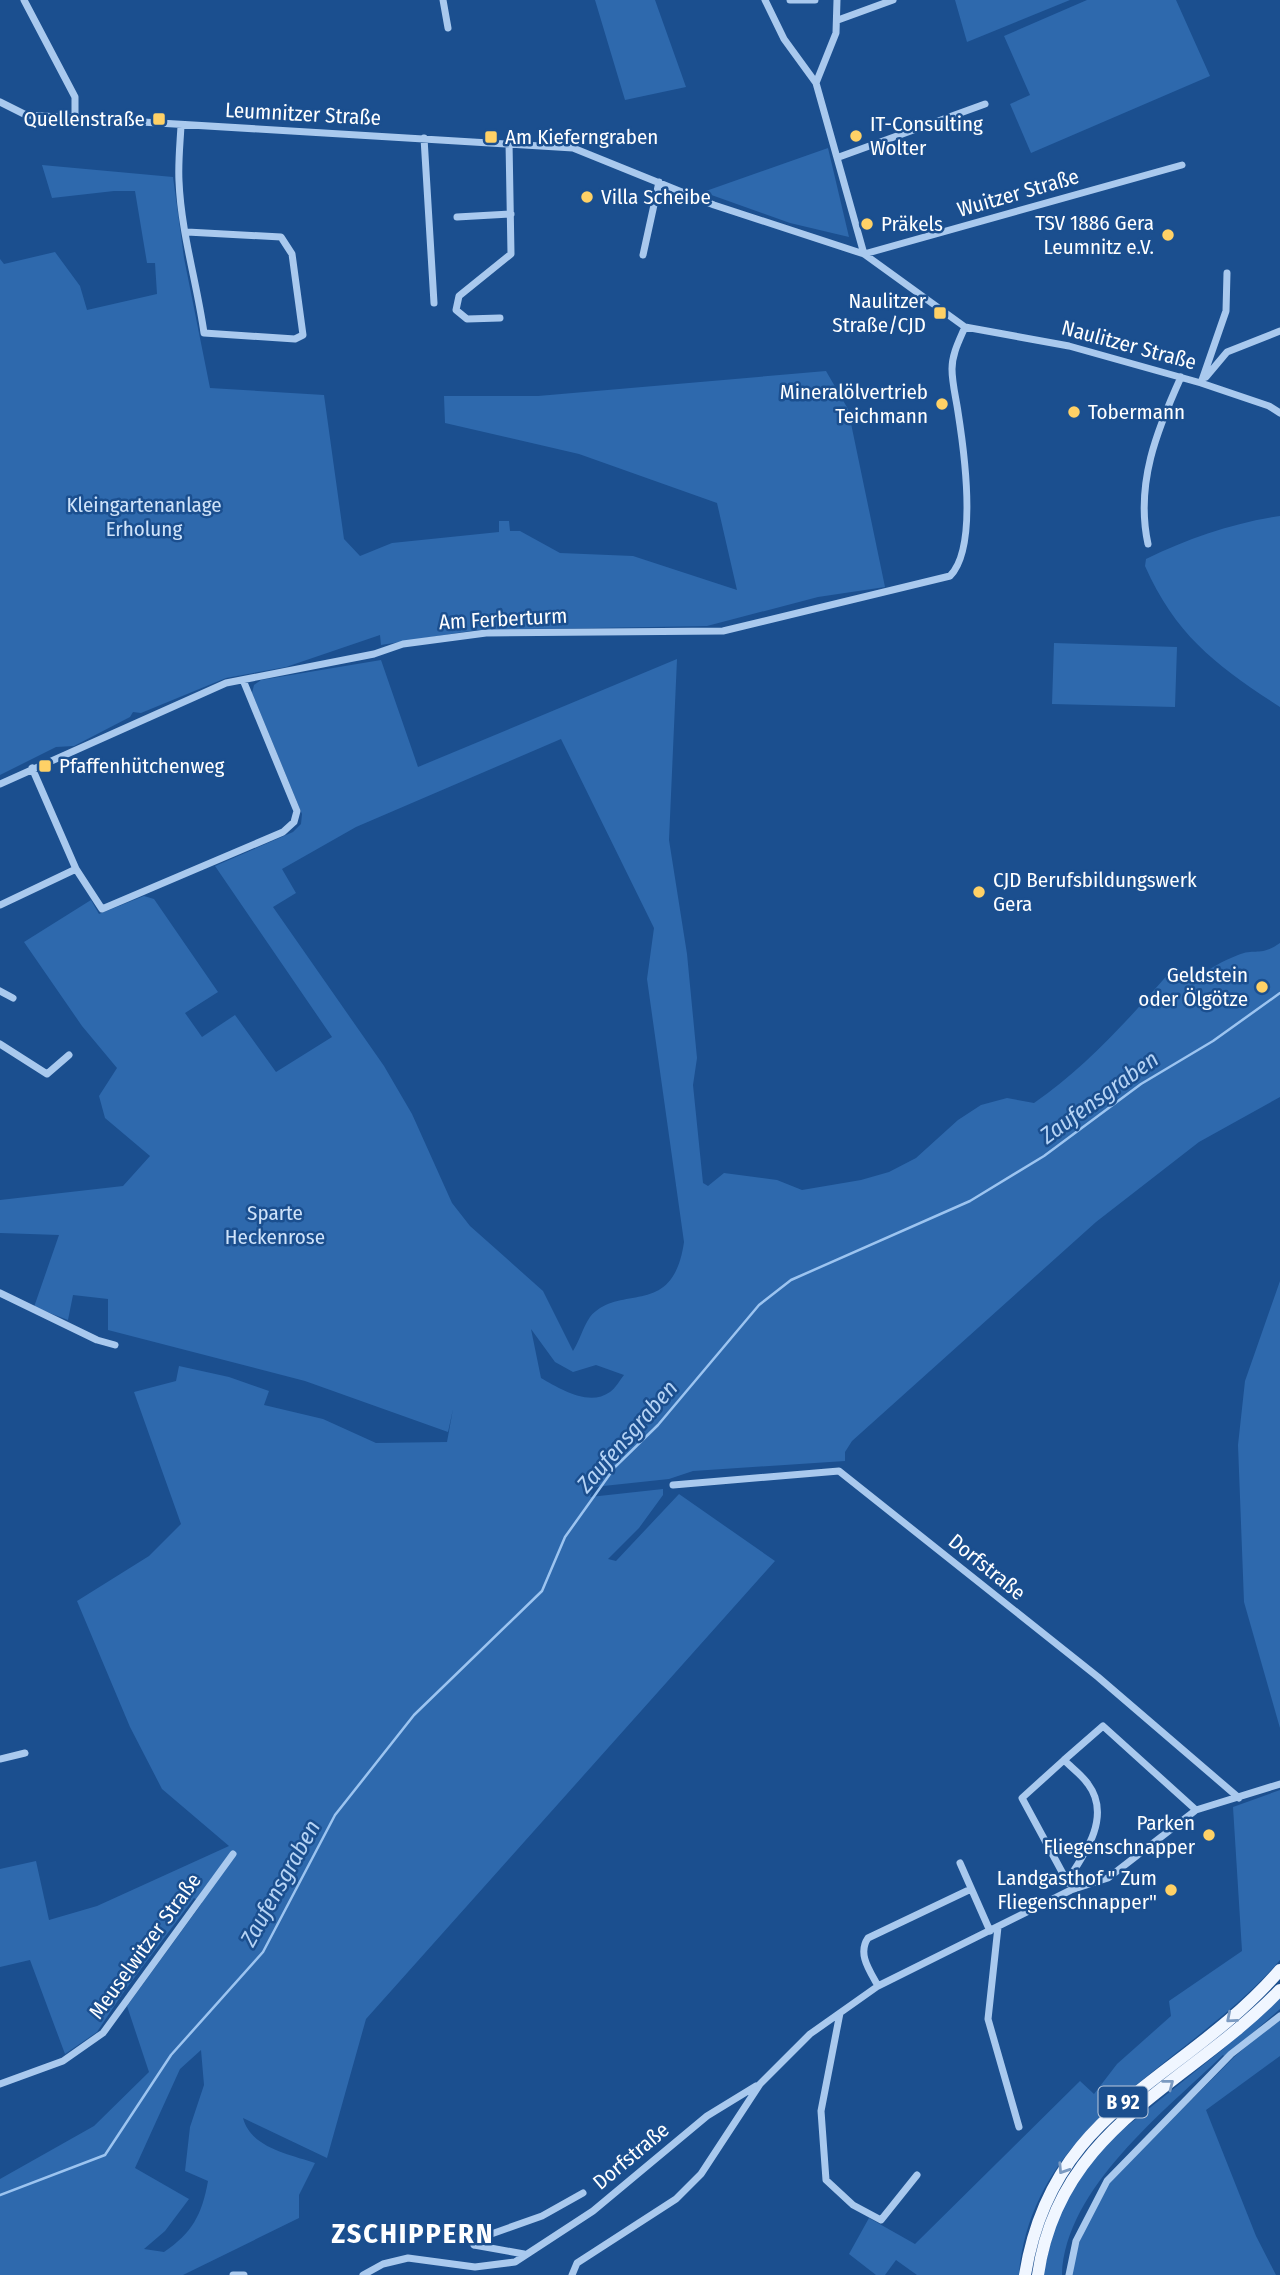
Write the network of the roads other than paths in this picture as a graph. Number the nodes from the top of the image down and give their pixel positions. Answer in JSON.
{"nodes":[{"id":1,"x":24,"y":0,"type":"edge"},
{"id":2,"x":443,"y":0,"type":"edge"},
{"id":3,"x":765,"y":0,"type":"edge"},
{"id":4,"x":790,"y":0,"type":"edge"},
{"id":5,"x":815,"y":0,"type":"edge"},
{"id":6,"x":836,"y":0,"type":"edge"},
{"id":7,"x":892,"y":0,"type":"edge"},
{"id":8,"x":838,"y":20,"type":"junction"},
{"id":9,"x":448,"y":28,"type":"dead end"},
{"id":10,"x":816,"y":83,"type":"junction"},
{"id":11,"x":0,"y":102,"type":"edge"},
{"id":12,"x":985,"y":104,"type":"dead end"},
{"id":13,"x":75,"y":118,"type":"junction"},
{"id":14,"x":181,"y":126,"type":"junction"},
{"id":15,"x":424,"y":138,"type":"junction"},
{"id":16,"x":509,"y":142,"type":"junction"},
{"id":17,"x":839,"y":157,"type":"junction"},
{"id":18,"x":1182,"y":166,"type":"dead end"},
{"id":19,"x":659,"y":182,"type":"junction"},
{"id":20,"x":511,"y":214,"type":"junction"},
{"id":21,"x":457,"y":217,"type":"dead end"},
{"id":22,"x":187,"y":232,"type":"junction"},
{"id":23,"x":864,"y":254,"type":"junction"},
{"id":24,"x":643,"y":255,"type":"dead end"},
{"id":25,"x":1227,"y":273,"type":"dead end"},
{"id":26,"x":434,"y":303,"type":"dead end"},
{"id":27,"x":500,"y":318,"type":"dead end"},
{"id":28,"x":965,"y":327,"type":"junction"},
{"id":29,"x":1280,"y":331,"type":"edge"},
{"id":30,"x":1181,"y":377,"type":"junction"},
{"id":31,"x":1201,"y":383,"type":"junction"},
{"id":32,"x":1280,"y":412,"type":"edge"},
{"id":33,"x":1148,"y":544,"type":"dead end"},
{"id":34,"x":243,"y":680,"type":"junction"},
{"id":35,"x":32,"y":768,"type":"junction"},
{"id":36,"x":0,"y":784,"type":"edge"},
{"id":37,"x":76,"y":869,"type":"junction"},
{"id":38,"x":0,"y":905,"type":"edge"},
{"id":39,"x":0,"y":991,"type":"edge"},
{"id":40,"x":13,"y":999,"type":"dead end"},
{"id":41,"x":0,"y":1044,"type":"edge"},
{"id":42,"x":69,"y":1055,"type":"dead end"},
{"id":43,"x":0,"y":1293,"type":"edge"},
{"id":44,"x":115,"y":1345,"type":"dead end"},
{"id":45,"x":673,"y":1485,"type":"dead end"},
{"id":46,"x":25,"y":1753,"type":"dead end"},
{"id":47,"x":0,"y":1759,"type":"edge"},
{"id":48,"x":1064,"y":1760,"type":"junction"},
{"id":49,"x":1280,"y":1784,"type":"edge"},
{"id":50,"x":1239,"y":1798,"type":"junction"},
{"id":51,"x":1196,"y":1810,"type":"junction"},
{"id":52,"x":233,"y":1854,"type":"dead end"},
{"id":53,"x":960,"y":1863,"type":"dead end"},
{"id":54,"x":1067,"y":1881,"type":"junction"},
{"id":55,"x":971,"y":1889,"type":"junction"},
{"id":56,"x":1071,"y":1890,"type":"junction"},
{"id":57,"x":994,"y":1929,"type":"junction"},
{"id":58,"x":1280,"y":1970,"type":"edge"},
{"id":59,"x":878,"y":1986,"type":"junction"},
{"id":60,"x":1280,"y":1990,"type":"edge"},
{"id":61,"x":840,"y":2012,"type":"junction"},
{"id":62,"x":1280,"y":2015,"type":"edge"},
{"id":63,"x":0,"y":2084,"type":"edge"},
{"id":64,"x":760,"y":2084,"type":"junction"},
{"id":65,"x":1019,"y":2127,"type":"dead end"},
{"id":66,"x":918,"y":2175,"type":"dead end"},
{"id":67,"x":583,"y":2193,"type":"dead end"},
{"id":68,"x":524,"y":2254,"type":"junction"},
{"id":69,"x":233,"y":2275,"type":"edge"},
{"id":70,"x":244,"y":2275,"type":"edge"},
{"id":71,"x":363,"y":2275,"type":"edge"},
{"id":72,"x":572,"y":2275,"type":"edge"},
{"id":73,"x":1025,"y":2275,"type":"edge"},
{"id":74,"x":1038,"y":2275,"type":"edge"},
{"id":75,"x":1069,"y":2275,"type":"edge"}],
"edges":[{"from":1,"to":13,"type":"street"},
{"from":2,"to":9,"type":"street"},
{"from":3,"to":10,"type":"street"},
{"from":4,"to":5,"type":"street"},
{"from":6,"to":8,"type":"street"},
{"from":7,"to":8,"type":"street"},
{"from":8,"to":10,"type":"street"},
{"from":10,"to":17,"type":"street"},
{"from":11,"to":13,"type":"street"},
{"from":12,"to":17,"type":"street"},
{"from":13,"to":14,"type":"street","name":"Leumnitzer Straße"},
{"from":14,"to":15,"type":"street","name":"Leumnitzer Straße"},
{"from":14,"to":22,"type":"street"},
{"from":15,"to":16,"type":"street","name":"Leumnitzer Straße"},
{"from":15,"to":26,"type":"street"},
{"from":16,"to":19,"type":"street","name":"Leumnitzer Straße"},
{"from":16,"to":20,"type":"street"},
{"from":17,"to":23,"type":"street"},
{"from":18,"to":23,"type":"street","name":"Wuitzer Straße"},
{"from":19,"to":23,"type":"street","name":"Leumnitzer Straße"},
{"from":19,"to":24,"type":"street"},
{"from":20,"to":21,"type":"street"},
{"from":20,"to":27,"type":"street"},
{"from":22,"to":22,"type":"street"},
{"from":23,"to":28,"type":"street","name":"Naulitzer Straße"},
{"from":25,"to":31,"type":"street"},
{"from":28,"to":30,"type":"street","name":"Naulitzer Straße"},
{"from":28,"to":34,"type":"street","name":"Am Ferberturm"},
{"from":29,"to":31,"type":"street"},
{"from":30,"to":31,"type":"street","name":"Naulitzer Straße"},
{"from":30,"to":33,"type":"street"},
{"from":31,"to":32,"type":"street","name":"Naulitzer Straße"},
{"from":34,"to":35,"type":"street","name":"Am Ferberturm"},
{"from":34,"to":37,"type":"street"},
{"from":35,"to":36,"type":"street","name":"Am Ferberturm"},
{"from":35,"to":37,"type":"street"},
{"from":37,"to":38,"type":"street"},
{"from":39,"to":40,"type":"street"},
{"from":41,"to":42,"type":"street"},
{"from":43,"to":44,"type":"street"},
{"from":45,"to":50,"type":"street","name":"Dorfstraße"},
{"from":46,"to":47,"type":"street"},
{"from":48,"to":51,"type":"street"},
{"from":48,"to":54,"type":"street"},
{"from":48,"to":54,"type":"street"},
{"from":49,"to":50,"type":"street","name":"Dorfstraße"},
{"from":50,"to":51,"type":"street","name":"Dorfstraße"},
{"from":51,"to":56,"type":"street","name":"Dorfstraße"},
{"from":52,"to":63,"type":"street","name":"Meuselwitzer Straße"},
{"from":53,"to":55,"type":"street"},
{"from":54,"to":56,"type":"street"},
{"from":55,"to":57,"type":"street"},
{"from":55,"to":59,"type":"street"},
{"from":56,"to":57,"type":"street","name":"Dorfstraße"},
{"from":57,"to":59,"type":"street","name":"Dorfstraße"},
{"from":57,"to":65,"type":"street"},
{"from":58,"to":73,"type":"main road","number":"B 92","one_way":true},
{"from":59,"to":61,"type":"street","name":"Dorfstraße"},
{"from":74,"to":60,"type":"main road","number":"B 92","one_way":true},
{"from":61,"to":64,"type":"street","name":"Dorfstraße"},
{"from":61,"to":66,"type":"street"},
{"from":62,"to":75,"type":"street"},
{"from":64,"to":68,"type":"street","name":"Dorfstraße"},
{"from":64,"to":72,"type":"street","name":"Dorfstraße"},
{"from":67,"to":68,"type":"street","name":"Dorfstraße"},
{"from":68,"to":71,"type":"street","name":"Dorfstraße"},
{"from":69,"to":70,"type":"street"}]}
